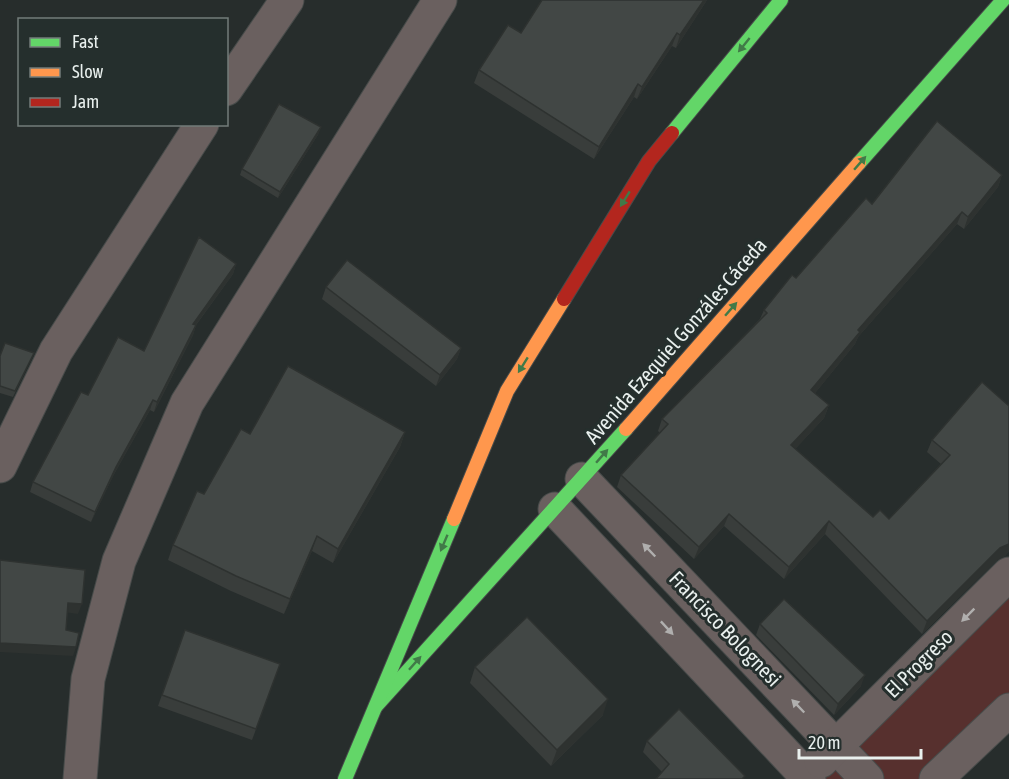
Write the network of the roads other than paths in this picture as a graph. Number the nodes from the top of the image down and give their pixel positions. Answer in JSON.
{"nodes":[{"id":1,"x":287,"y":0,"type":"edge"},
{"id":2,"x":440,"y":0,"type":"edge"},
{"id":3,"x":781,"y":0,"type":"edge"},
{"id":4,"x":1003,"y":0,"type":"edge"},
{"id":5,"x":228,"y":86,"type":"edge"},
{"id":6,"x":201,"y":126,"type":"edge"},
{"id":7,"x":0,"y":466,"type":"edge"},
{"id":8,"x":582,"y":479,"type":"junction"},
{"id":9,"x":555,"y":509,"type":"junction"},
{"id":10,"x":1009,"y":574,"type":"edge"},
{"id":11,"x":376,"y":706,"type":"junction"},
{"id":12,"x":1009,"y":710,"type":"edge"},
{"id":13,"x":836,"y":746,"type":"junction"},
{"id":14,"x":806,"y":778,"type":"edge"},
{"id":15,"x":80,"y":779,"type":"edge"},
{"id":16,"x":345,"y":779,"type":"edge"},
{"id":17,"x":867,"y":779,"type":"edge"},
{"id":18,"x":936,"y":779,"type":"edge"}],
"edges":[{"from":1,"to":5,"type":"street"},
{"from":2,"to":15,"type":"street"},
{"from":3,"to":11,"type":"main road","name":"Avenida Ezequiel Gonzáles Cáceda","one_way":true},
{"from":8,"to":4,"type":"main road","name":"Avenida Ezequiel Gonzáles Cáceda","one_way":true},
{"from":6,"to":7,"type":"street"},
{"from":8,"to":9,"type":"main road","name":"Avenida Ezequiel Gonzáles Cáceda"},
{"from":13,"to":8,"type":"street","name":"Francisco Bolognesi","one_way":true},
{"from":11,"to":9,"type":"main road","name":"Avenida Ezequiel Gonzáles Cáceda","one_way":true},
{"from":9,"to":14,"type":"street","name":"Francisco Bolognesi","one_way":true},
{"from":10,"to":13,"type":"street","name":"El Progreso","one_way":true},
{"from":11,"to":16,"type":"main road","name":"Avenida Ezequiel Gonzáles Cáceda"},
{"from":12,"to":18,"type":"street"},
{"from":13,"to":14,"type":"street","name":"El Progreso"},
{"from":13,"to":17,"type":"street","name":"Francisco Bolognesi"}]}
